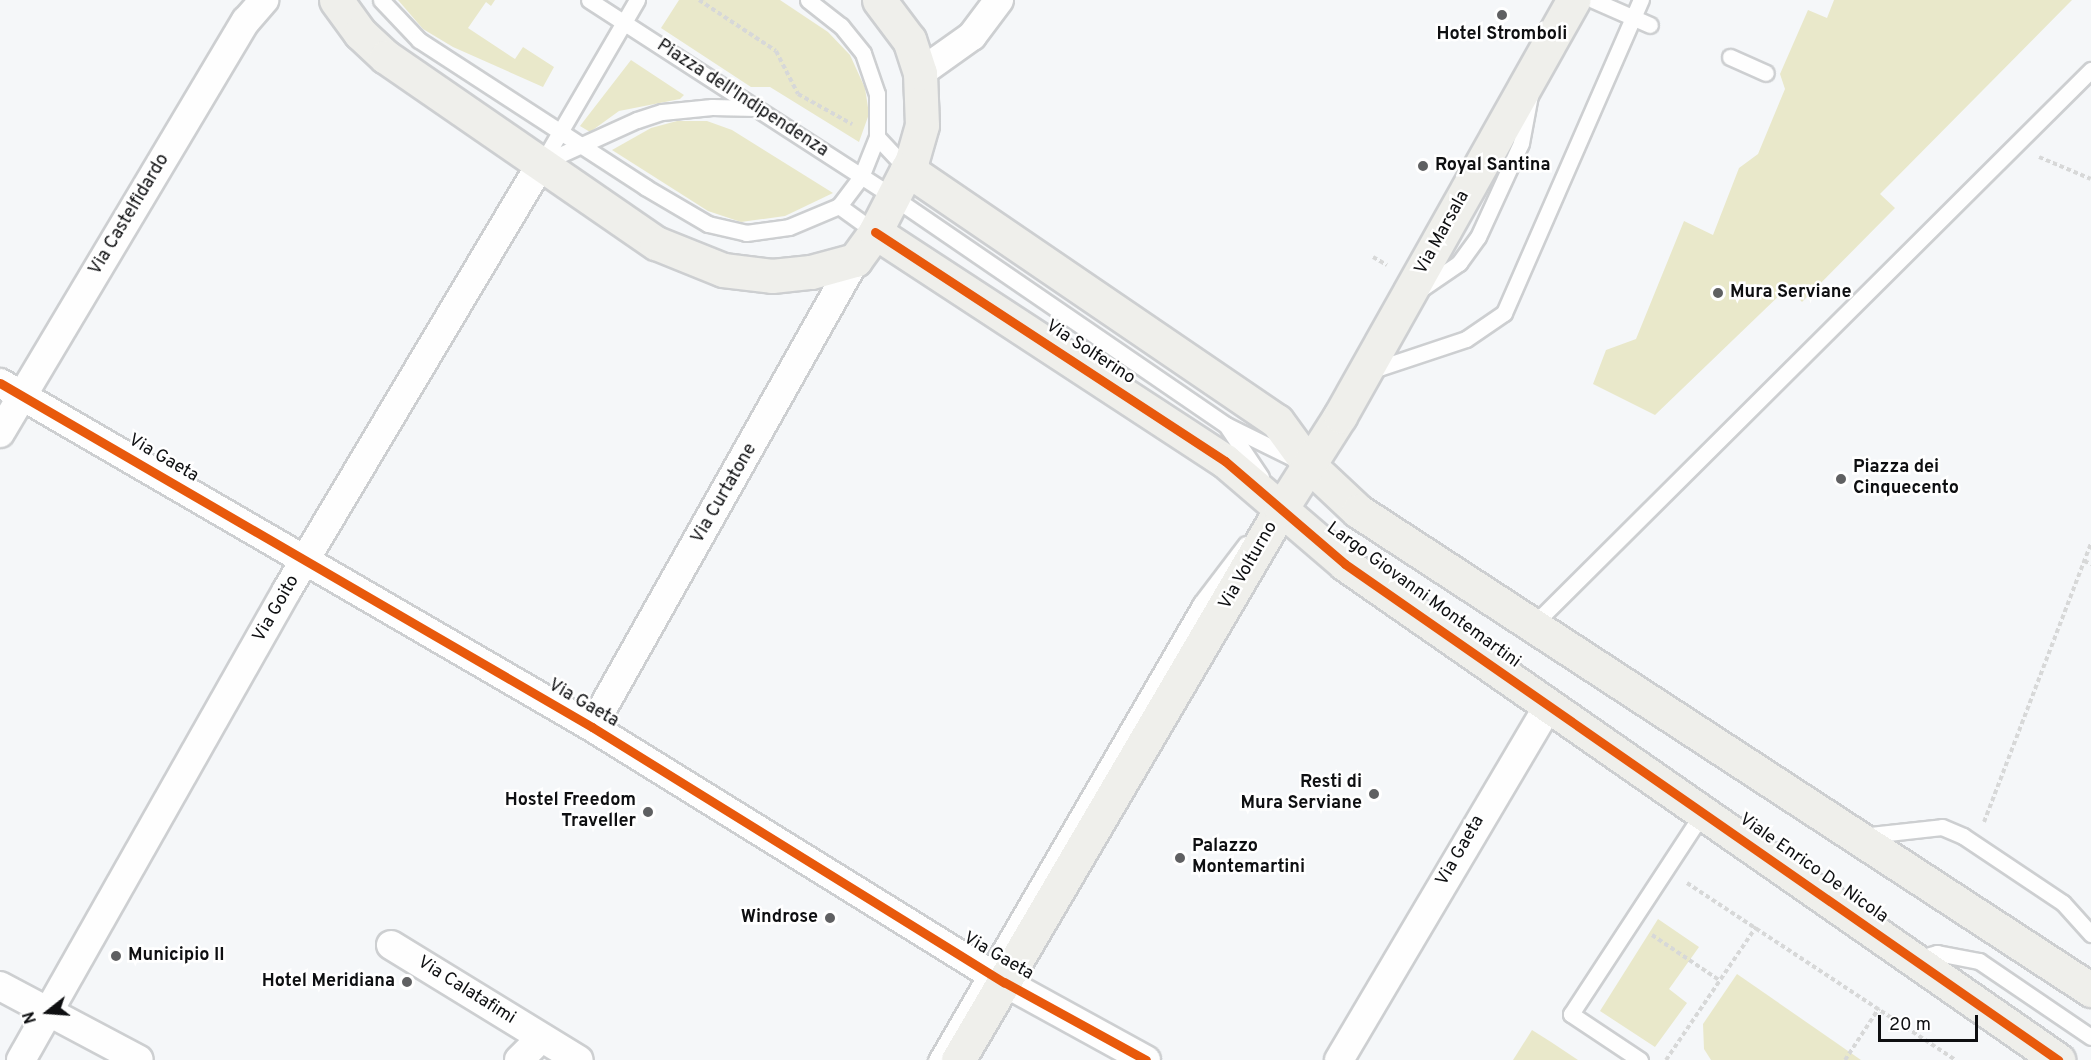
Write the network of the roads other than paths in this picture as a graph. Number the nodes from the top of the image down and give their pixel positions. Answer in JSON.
{"nodes":[{"id":1,"x":264,"y":0,"type":"edge"},
{"id":2,"x":336,"y":0,"type":"edge"},
{"id":3,"x":381,"y":0,"type":"edge"},
{"id":4,"x":589,"y":0,"type":"edge"},
{"id":5,"x":637,"y":0,"type":"edge"},
{"id":6,"x":808,"y":0,"type":"edge"},
{"id":7,"x":879,"y":0,"type":"edge"},
{"id":8,"x":999,"y":0,"type":"edge"},
{"id":9,"x":1573,"y":0,"type":"edge"},
{"id":10,"x":1593,"y":0,"type":"edge"},
{"id":11,"x":1641,"y":0,"type":"edge"},
{"id":12,"x":1633,"y":18,"type":"junction"},
{"id":13,"x":624,"y":22,"type":"junction"},
{"id":14,"x":1650,"y":25,"type":"dead end"},
{"id":15,"x":1730,"y":57,"type":"dead end"},
{"id":16,"x":2091,"y":70,"type":"edge"},
{"id":17,"x":920,"y":73,"type":"junction"},
{"id":18,"x":1766,"y":73,"type":"dead end"},
{"id":19,"x":757,"y":108,"type":"junction"},
{"id":20,"x":560,"y":128,"type":"junction"},
{"id":21,"x":877,"y":137,"type":"junction"},
{"id":22,"x":586,"y":146,"type":"junction"},
{"id":23,"x":542,"y":163,"type":"junction"},
{"id":24,"x":861,"y":177,"type":"junction"},
{"id":25,"x":900,"y":183,"type":"junction"},
{"id":26,"x":839,"y":206,"type":"junction"},
{"id":27,"x":875,"y":232,"type":"junction"},
{"id":28,"x":855,"y":260,"type":"junction"},
{"id":29,"x":1365,"y":373,"type":"junction"},
{"id":30,"x":11,"y":390,"type":"edge"},
{"id":31,"x":1226,"y":425,"type":"junction"},
{"id":32,"x":0,"y":433,"type":"edge"},
{"id":33,"x":1309,"y":465,"type":"junction"},
{"id":34,"x":1281,"y":509,"type":"junction"},
{"id":35,"x":304,"y":561,"type":"junction"},
{"id":36,"x":1534,"y":624,"type":"junction"},
{"id":37,"x":1549,"y":705,"type":"junction"},
{"id":38,"x":592,"y":727,"type":"junction"},
{"id":39,"x":1703,"y":812,"type":"junction"},
{"id":40,"x":1858,"y":836,"type":"junction"},
{"id":41,"x":2091,"y":934,"type":"edge"},
{"id":42,"x":391,"y":945,"type":"dead end"},
{"id":43,"x":1914,"y":959,"type":"junction"},
{"id":44,"x":996,"y":976,"type":"junction"},
{"id":45,"x":0,"y":986,"type":"edge"},
{"id":46,"x":2091,"y":990,"type":"edge"},
{"id":47,"x":48,"y":1013,"type":"junction"},
{"id":48,"x":2091,"y":1037,"type":"edge"},
{"id":49,"x":541,"y":1038,"type":"junction"},
{"id":50,"x":21,"y":1060,"type":"edge"},
{"id":51,"x":139,"y":1060,"type":"edge"},
{"id":52,"x":519,"y":1060,"type":"edge"},
{"id":53,"x":579,"y":1060,"type":"edge"},
{"id":54,"x":936,"y":1060,"type":"edge"},
{"id":55,"x":958,"y":1060,"type":"edge"},
{"id":56,"x":1146,"y":1060,"type":"edge"},
{"id":57,"x":1339,"y":1060,"type":"edge"},
{"id":58,"x":1640,"y":1060,"type":"edge"},
{"id":59,"x":2058,"y":1060,"type":"edge"}],
"edges":[{"from":1,"to":30,"type":"street","name":"Via Castelfidardo"},
{"from":2,"to":23,"type":"street"},
{"from":3,"to":20,"type":"lane"},
{"from":4,"to":13,"type":"lane","name":"Piazza dell'Indipendenza"},
{"from":5,"to":13,"type":"lane"},
{"from":6,"to":21,"type":"lane"},
{"from":7,"to":17,"type":"street"},
{"from":8,"to":17,"type":"street"},
{"from":9,"to":29,"type":"street","name":"Via Marsala"},
{"from":10,"to":12,"type":"lane"},
{"from":11,"to":12,"type":"lane"},
{"from":12,"to":14,"type":"lane"},
{"from":12,"to":29,"type":"lane"},
{"from":13,"to":19,"type":"lane","name":"Piazza dell'Indipendenza"},
{"from":13,"to":20,"type":"lane"},
{"from":15,"to":18,"type":"lane"},
{"from":16,"to":36,"type":"lane"},
{"from":17,"to":25,"type":"street"},
{"from":19,"to":22,"type":"lane"},
{"from":19,"to":24,"type":"lane","name":"Piazza dell'Indipendenza"},
{"from":20,"to":22,"type":"lane"},
{"from":20,"to":23,"type":"lane"},
{"from":21,"to":24,"type":"lane"},
{"from":21,"to":25,"type":"lane"},
{"from":22,"to":23,"type":"lane"},
{"from":22,"to":26,"type":"lane"},
{"from":23,"to":28,"type":"street"},
{"from":23,"to":35,"type":"street","name":"Via Goito"},
{"from":24,"to":25,"type":"lane","name":"Piazza dell'Indipendenza"},
{"from":24,"to":26,"type":"lane"},
{"from":25,"to":27,"type":"street"},
{"from":25,"to":31,"type":"lane","name":"Via Solferino"},
{"from":25,"to":33,"type":"street"},
{"from":26,"to":27,"type":"lane"},
{"from":27,"to":28,"type":"street"},
{"from":27,"to":34,"type":"street","name":"Via Solferino"},
{"from":28,"to":38,"type":"street","name":"Via Curtatone"},
{"from":29,"to":33,"type":"street","name":"Via Marsala"},
{"from":30,"to":32,"type":"street","name":"Via Castelfidardo"},
{"from":30,"to":35,"type":"street","name":"Via Gaeta"},
{"from":31,"to":33,"type":"lane","name":"Via Solferino"},
{"from":31,"to":34,"type":"lane","name":"Via Solferino"},
{"from":33,"to":34,"type":"street"},
{"from":33,"to":36,"type":"street","name":"Largo Giovanni Montemartini"},
{"from":34,"to":37,"type":"street","name":"Largo Giovanni Montemartini"},
{"from":34,"to":44,"type":"street","name":"Via Volturno"},
{"from":35,"to":38,"type":"street","name":"Via Gaeta"},
{"from":35,"to":47,"type":"street","name":"Via Goito"},
{"from":36,"to":40,"type":"street"},
{"from":37,"to":39,"type":"street","name":"Viale Enrico De Nicola"},
{"from":37,"to":57,"type":"street","name":"Via Gaeta"},
{"from":38,"to":44,"type":"street","name":"Via Gaeta"},
{"from":39,"to":43,"type":"street","name":"Viale Enrico De Nicola"},
{"from":39,"to":58,"type":"lane"},
{"from":40,"to":41,"type":"lane"},
{"from":40,"to":46,"type":"street"},
{"from":42,"to":49,"type":"street","name":"Via Calatafimi"},
{"from":43,"to":48,"type":"lane"},
{"from":43,"to":59,"type":"street","name":"Viale Enrico De Nicola"},
{"from":44,"to":54,"type":"lane","name":"Via Volturno"},
{"from":44,"to":55,"type":"street","name":"Via Volturno"},
{"from":44,"to":56,"type":"street","name":"Via Gaeta"},
{"from":45,"to":47,"type":"street"},
{"from":47,"to":50,"type":"street","name":"Via Goito"},
{"from":47,"to":51,"type":"street"},
{"from":49,"to":52,"type":"street"},
{"from":49,"to":53,"type":"street","name":"Via Calatafimi"}]}
